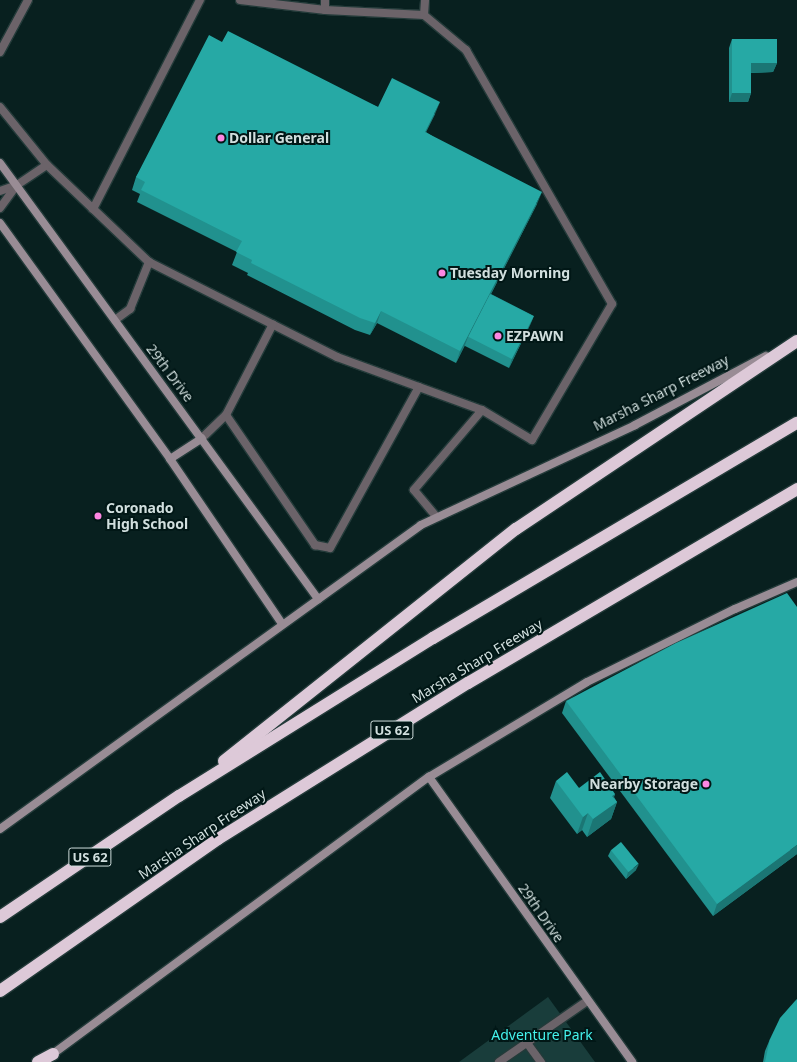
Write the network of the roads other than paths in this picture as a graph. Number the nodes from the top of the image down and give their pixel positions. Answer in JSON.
{"nodes":[{"id":1,"x":28,"y":0,"type":"edge"},
{"id":2,"x":200,"y":0,"type":"edge"},
{"id":3,"x":240,"y":0,"type":"edge"},
{"id":4,"x":325,"y":0,"type":"edge"},
{"id":5,"x":425,"y":0,"type":"edge"},
{"id":6,"x":325,"y":10,"type":"junction"},
{"id":7,"x":424,"y":15,"type":"junction"},
{"id":8,"x":0,"y":52,"type":"edge"},
{"id":9,"x":0,"y":107,"type":"edge"},
{"id":10,"x":0,"y":163,"type":"edge"},
{"id":11,"x":47,"y":165,"type":"junction"},
{"id":12,"x":17,"y":185,"type":"junction"},
{"id":13,"x":0,"y":191,"type":"edge"},
{"id":14,"x":0,"y":208,"type":"edge"},
{"id":15,"x":93,"y":209,"type":"junction"},
{"id":16,"x":0,"y":223,"type":"edge"},
{"id":17,"x":149,"y":262,"type":"junction"},
{"id":18,"x":115,"y":320,"type":"junction"},
{"id":19,"x":273,"y":324,"type":"junction"},
{"id":20,"x":797,"y":340,"type":"edge"},
{"id":21,"x":419,"y":387,"type":"junction"},
{"id":22,"x":482,"y":410,"type":"junction"},
{"id":23,"x":226,"y":415,"type":"junction"},
{"id":24,"x":797,"y":423,"type":"edge"},
{"id":25,"x":202,"y":438,"type":"junction"},
{"id":26,"x":170,"y":459,"type":"junction"},
{"id":27,"x":797,"y":489,"type":"edge"},
{"id":28,"x":437,"y":517,"type":"junction"},
{"id":29,"x":797,"y":582,"type":"edge"},
{"id":30,"x":318,"y":599,"type":"junction"},
{"id":31,"x":282,"y":624,"type":"junction"},
{"id":32,"x":429,"y":777,"type":"junction"},
{"id":33,"x":179,"y":796,"type":"junction"},
{"id":34,"x":0,"y":829,"type":"edge"},
{"id":35,"x":0,"y":917,"type":"edge"},
{"id":36,"x":0,"y":991,"type":"edge"},
{"id":37,"x":587,"y":1001,"type":"junction"},
{"id":38,"x":527,"y":1042,"type":"junction"},
{"id":39,"x":53,"y":1054,"type":"junction"},
{"id":40,"x":38,"y":1062,"type":"edge"},
{"id":41,"x":43,"y":1062,"type":"edge"},
{"id":42,"x":499,"y":1062,"type":"edge"},
{"id":43,"x":541,"y":1062,"type":"edge"},
{"id":44,"x":632,"y":1062,"type":"edge"}],
"edges":[{"from":1,"to":8,"type":"lane"},
{"from":2,"to":15,"type":"lane"},
{"from":3,"to":6,"type":"lane"},
{"from":4,"to":6,"type":"lane"},
{"from":5,"to":7,"type":"lane"},
{"from":6,"to":7,"type":"lane"},
{"from":7,"to":22,"type":"lane"},
{"from":9,"to":11,"type":"lane"},
{"from":10,"to":12,"type":"main road","name":"29th Drive"},
{"from":11,"to":12,"type":"lane"},
{"from":11,"to":15,"type":"lane"},
{"from":12,"to":13,"type":"lane"},
{"from":12,"to":14,"type":"lane"},
{"from":12,"to":18,"type":"main road","name":"29th Drive"},
{"from":15,"to":17,"type":"lane"},
{"from":16,"to":26,"type":"main road"},
{"from":17,"to":18,"type":"lane"},
{"from":17,"to":19,"type":"lane"},
{"from":18,"to":25,"type":"main road","name":"29th Drive"},
{"from":19,"to":21,"type":"lane"},
{"from":19,"to":23,"type":"lane"},
{"from":20,"to":28,"type":"main road","name":"Marsha Sharp Freeway"},
{"from":20,"to":33,"type":"highway"},
{"from":21,"to":22,"type":"lane"},
{"from":21,"to":23,"type":"lane"},
{"from":22,"to":28,"type":"lane"},
{"from":23,"to":25,"type":"lane"},
{"from":24,"to":33,"type":"highway","number":"US 62"},
{"from":25,"to":26,"type":"main road"},
{"from":25,"to":30,"type":"main road","name":"29th Drive"},
{"from":26,"to":31,"type":"main road"},
{"from":27,"to":36,"type":"highway","name":"Marsha Sharp Freeway","number":"US 62"},
{"from":28,"to":30,"type":"main road","name":"Marsha Sharp Freeway"},
{"from":29,"to":32,"type":"main road"},
{"from":30,"to":31,"type":"main road","name":"Marsha Sharp Freeway"},
{"from":31,"to":34,"type":"main road","name":"Marsha Sharp Freeway"},
{"from":32,"to":37,"type":"main road","name":"29th Drive"},
{"from":32,"to":39,"type":"main road"},
{"from":33,"to":35,"type":"highway","number":"US 62"},
{"from":37,"to":38,"type":"lane"},
{"from":37,"to":44,"type":"main road","name":"29th Drive"},
{"from":38,"to":42,"type":"lane"},
{"from":38,"to":43,"type":"lane"},
{"from":39,"to":40,"type":"highway"},
{"from":39,"to":41,"type":"main road"}]}
